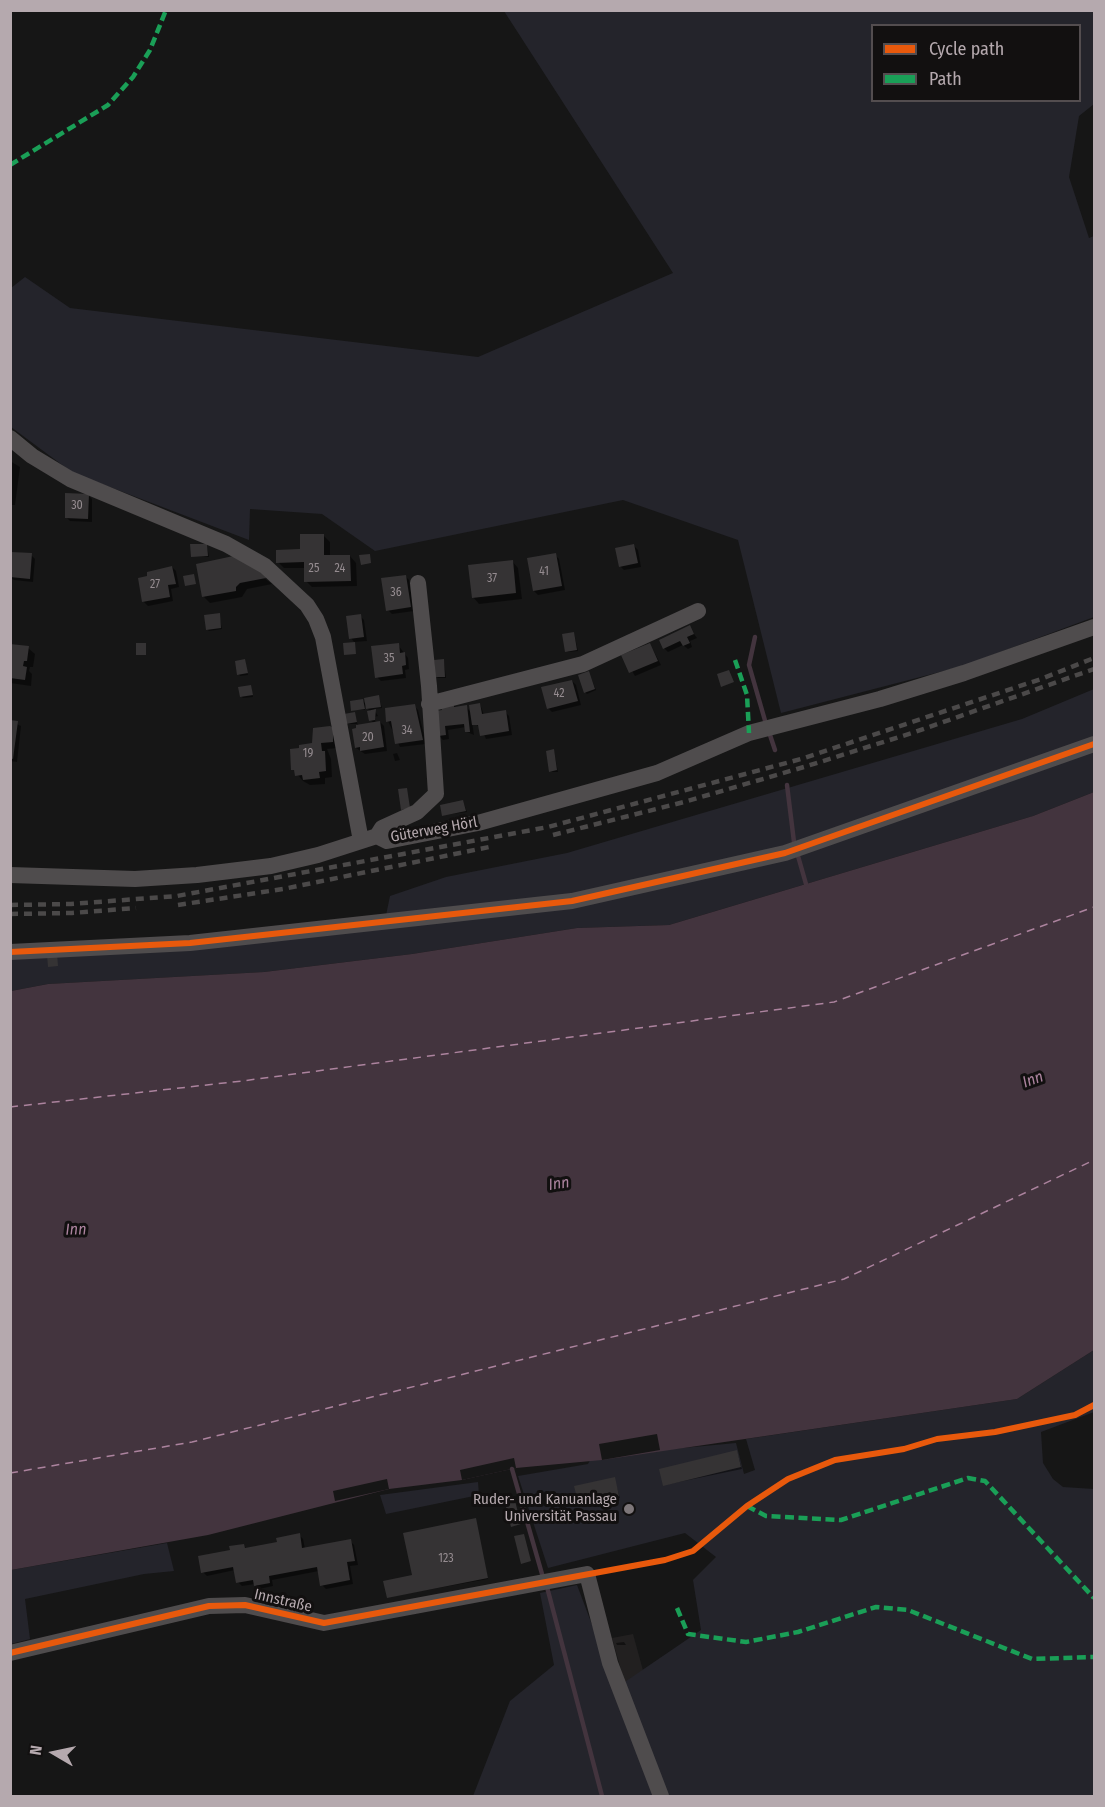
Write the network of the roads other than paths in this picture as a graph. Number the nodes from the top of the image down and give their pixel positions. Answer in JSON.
{"nodes":[{"id":1,"x":10,"y":438,"type":"edge"},
{"id":2,"x":418,"y":583,"type":"dead end"},
{"id":3,"x":698,"y":611,"type":"dead end"},
{"id":4,"x":1095,"y":627,"type":"edge"},
{"id":5,"x":429,"y":704,"type":"junction"},
{"id":6,"x":1095,"y":744,"type":"edge"},
{"id":7,"x":377,"y":836,"type":"junction"},
{"id":8,"x":361,"y":841,"type":"junction"},
{"id":9,"x":10,"y":875,"type":"edge"},
{"id":10,"x":10,"y":952,"type":"edge"},
{"id":11,"x":10,"y":1653,"type":"edge"},
{"id":12,"x":661,"y":1797,"type":"edge"}],
"edges":[{"from":1,"to":8,"type":"street"},
{"from":2,"to":5,"type":"street"},
{"from":3,"to":5,"type":"street"},
{"from":4,"to":7,"type":"street","name":"Güterweg Hörl"},
{"from":5,"to":7,"type":"street"},
{"from":6,"to":10,"type":"street"},
{"from":7,"to":8,"type":"street","name":"Güterweg Hörl"},
{"from":8,"to":9,"type":"street","name":"Güterweg Hörl"},
{"from":11,"to":12,"type":"street","name":"Innstraße"}]}
